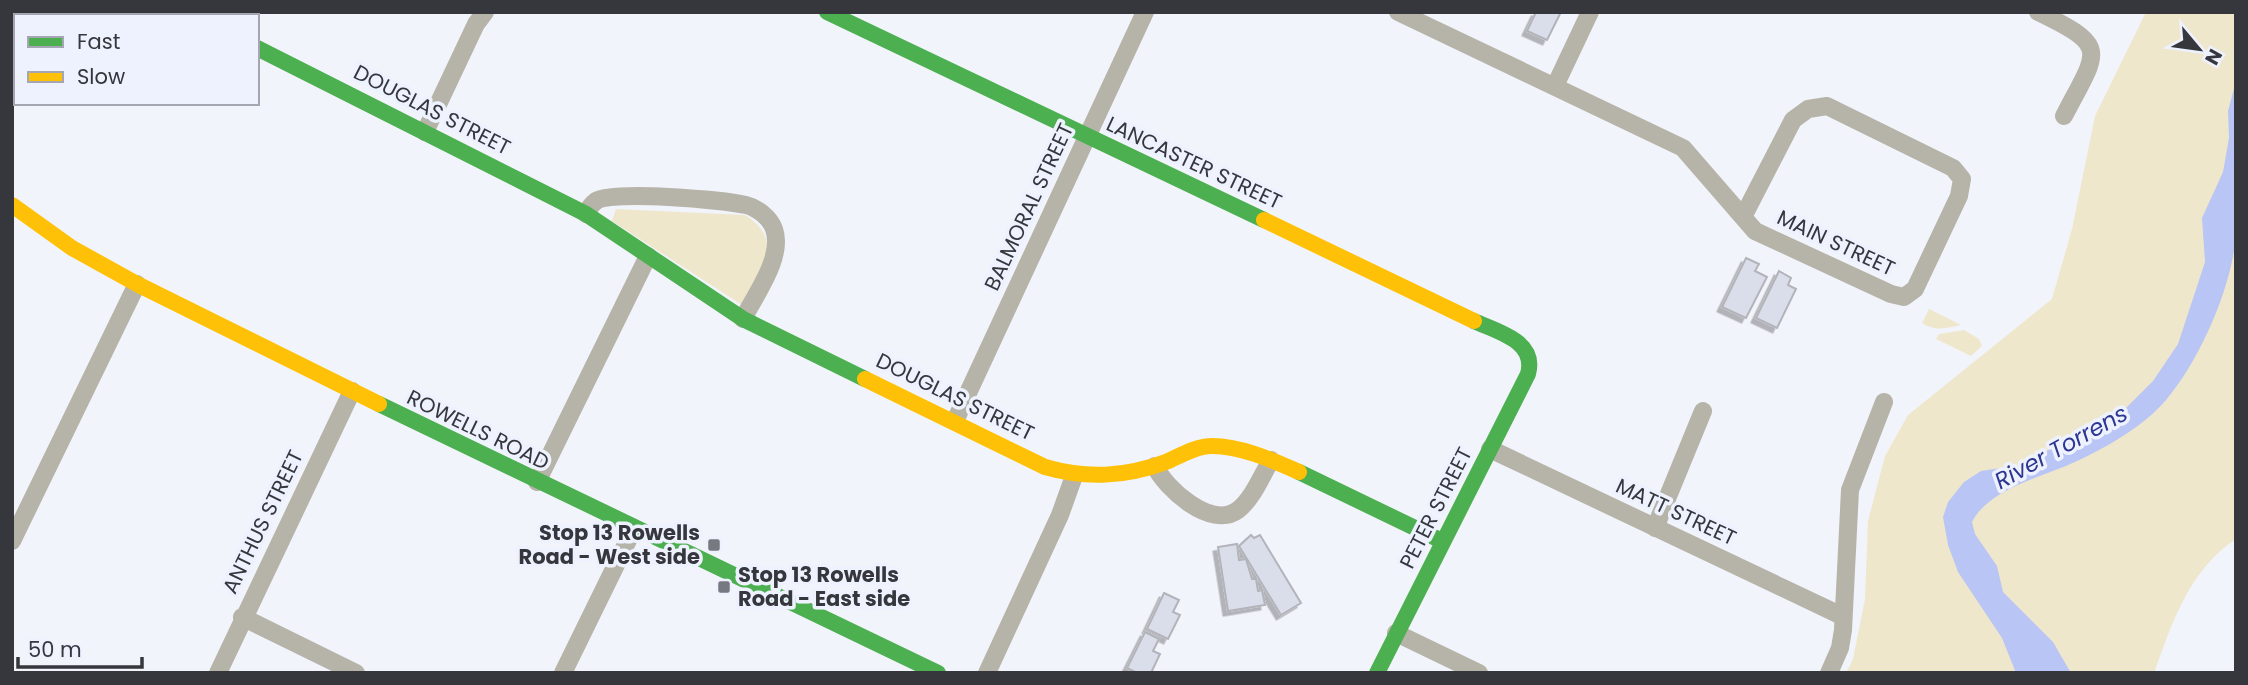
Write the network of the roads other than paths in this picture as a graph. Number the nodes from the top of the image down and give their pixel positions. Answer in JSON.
{"nodes":[{"id":1,"x":485,"y":12,"type":"edge"},
{"id":2,"x":827,"y":12,"type":"edge"},
{"id":3,"x":1145,"y":12,"type":"edge"},
{"id":4,"x":1398,"y":12,"type":"edge"},
{"id":5,"x":1590,"y":12,"type":"edge"},
{"id":6,"x":2038,"y":12,"type":"edge"},
{"id":7,"x":259,"y":49,"type":"edge"},
{"id":8,"x":1555,"y":86,"type":"junction"},
{"id":9,"x":2064,"y":116,"type":"dead end"},
{"id":10,"x":425,"y":132,"type":"junction"},
{"id":11,"x":1087,"y":136,"type":"junction"},
{"id":12,"x":12,"y":205,"type":"edge"},
{"id":13,"x":586,"y":214,"type":"junction"},
{"id":14,"x":1744,"y":215,"type":"junction"},
{"id":15,"x":648,"y":256,"type":"junction"},
{"id":16,"x":137,"y":285,"type":"junction"},
{"id":17,"x":743,"y":319,"type":"junction"},
{"id":18,"x":1533,"y":362,"type":"joint"},
{"id":19,"x":352,"y":391,"type":"junction"},
{"id":20,"x":1884,"y":402,"type":"dead end"},
{"id":21,"x":1703,"y":411,"type":"dead end"},
{"id":22,"x":955,"y":421,"type":"junction"},
{"id":23,"x":1490,"y":449,"type":"junction"},
{"id":24,"x":1271,"y":460,"type":"junction"},
{"id":25,"x":1155,"y":466,"type":"junction"},
{"id":26,"x":1074,"y":476,"type":"junction"},
{"id":27,"x":537,"y":482,"type":"junction"},
{"id":28,"x":634,"y":528,"type":"junction"},
{"id":29,"x":1656,"y":528,"type":"junction"},
{"id":30,"x":12,"y":541,"type":"edge"},
{"id":31,"x":1442,"y":541,"type":"junction"},
{"id":32,"x":1842,"y":616,"type":"junction"},
{"id":33,"x":242,"y":617,"type":"junction"},
{"id":34,"x":1396,"y":633,"type":"junction"},
{"id":35,"x":909,"y":667,"type":"edge"},
{"id":36,"x":218,"y":673,"type":"edge"},
{"id":37,"x":356,"y":673,"type":"edge"},
{"id":38,"x":564,"y":673,"type":"edge"},
{"id":39,"x":937,"y":673,"type":"edge"},
{"id":40,"x":987,"y":673,"type":"edge"},
{"id":41,"x":1377,"y":673,"type":"edge"},
{"id":42,"x":1479,"y":673,"type":"edge"},
{"id":43,"x":1829,"y":673,"type":"edge"}],
"edges":[{"from":1,"to":10,"type":"street"},
{"from":2,"to":11,"type":"street","name":"LANCASTER STREET"},
{"from":3,"to":11,"type":"street","name":"BALMORAL STREET"},
{"from":4,"to":8,"type":"street","name":"MAIN STREET"},
{"from":5,"to":8,"type":"street"},
{"from":6,"to":9,"type":"street"},
{"from":7,"to":10,"type":"street","name":"DOUGLAS STREET"},
{"from":8,"to":14,"type":"street","name":"MAIN STREET"},
{"from":10,"to":13,"type":"street","name":"DOUGLAS STREET"},
{"from":11,"to":18,"type":"street","name":"LANCASTER STREET"},
{"from":11,"to":22,"type":"street","name":"BALMORAL STREET"},
{"from":12,"to":16,"type":"street","name":"ROWELLS ROAD"},
{"from":13,"to":15,"type":"street","name":"DOUGLAS STREET"},
{"from":13,"to":17,"type":"street"},
{"from":14,"to":14,"type":"street","name":"MAIN STREET"},
{"from":15,"to":17,"type":"street","name":"DOUGLAS STREET"},
{"from":15,"to":27,"type":"street"},
{"from":16,"to":19,"type":"street","name":"ROWELLS ROAD"},
{"from":16,"to":30,"type":"street"},
{"from":17,"to":22,"type":"street","name":"DOUGLAS STREET"},
{"from":18,"to":23,"type":"street","name":"PETER STREET"},
{"from":19,"to":27,"type":"street","name":"ROWELLS ROAD"},
{"from":19,"to":33,"type":"street","name":"ANTHUS STREET"},
{"from":20,"to":32,"type":"street"},
{"from":21,"to":29,"type":"street"},
{"from":22,"to":26,"type":"street","name":"DOUGLAS STREET"},
{"from":23,"to":29,"type":"street","name":"MATT STREET"},
{"from":23,"to":31,"type":"street","name":"PETER STREET"},
{"from":24,"to":25,"type":"street","name":"DOUGLAS STREET"},
{"from":24,"to":25,"type":"street"},
{"from":24,"to":31,"type":"street","name":"DOUGLAS STREET"},
{"from":25,"to":26,"type":"street","name":"DOUGLAS STREET"},
{"from":26,"to":40,"type":"street"},
{"from":27,"to":28,"type":"street","name":"ROWELLS ROAD"},
{"from":28,"to":35,"type":"street","name":"ROWELLS ROAD"},
{"from":28,"to":38,"type":"street"},
{"from":29,"to":32,"type":"street","name":"MATT STREET"},
{"from":31,"to":34,"type":"street","name":"PETER STREET"},
{"from":32,"to":43,"type":"street"},
{"from":33,"to":36,"type":"street","name":"ANTHUS STREET"},
{"from":33,"to":37,"type":"street"},
{"from":34,"to":41,"type":"street","name":"PETER STREET"},
{"from":34,"to":42,"type":"street"},
{"from":35,"to":39,"type":"street","name":"ROWELLS ROAD"}]}
